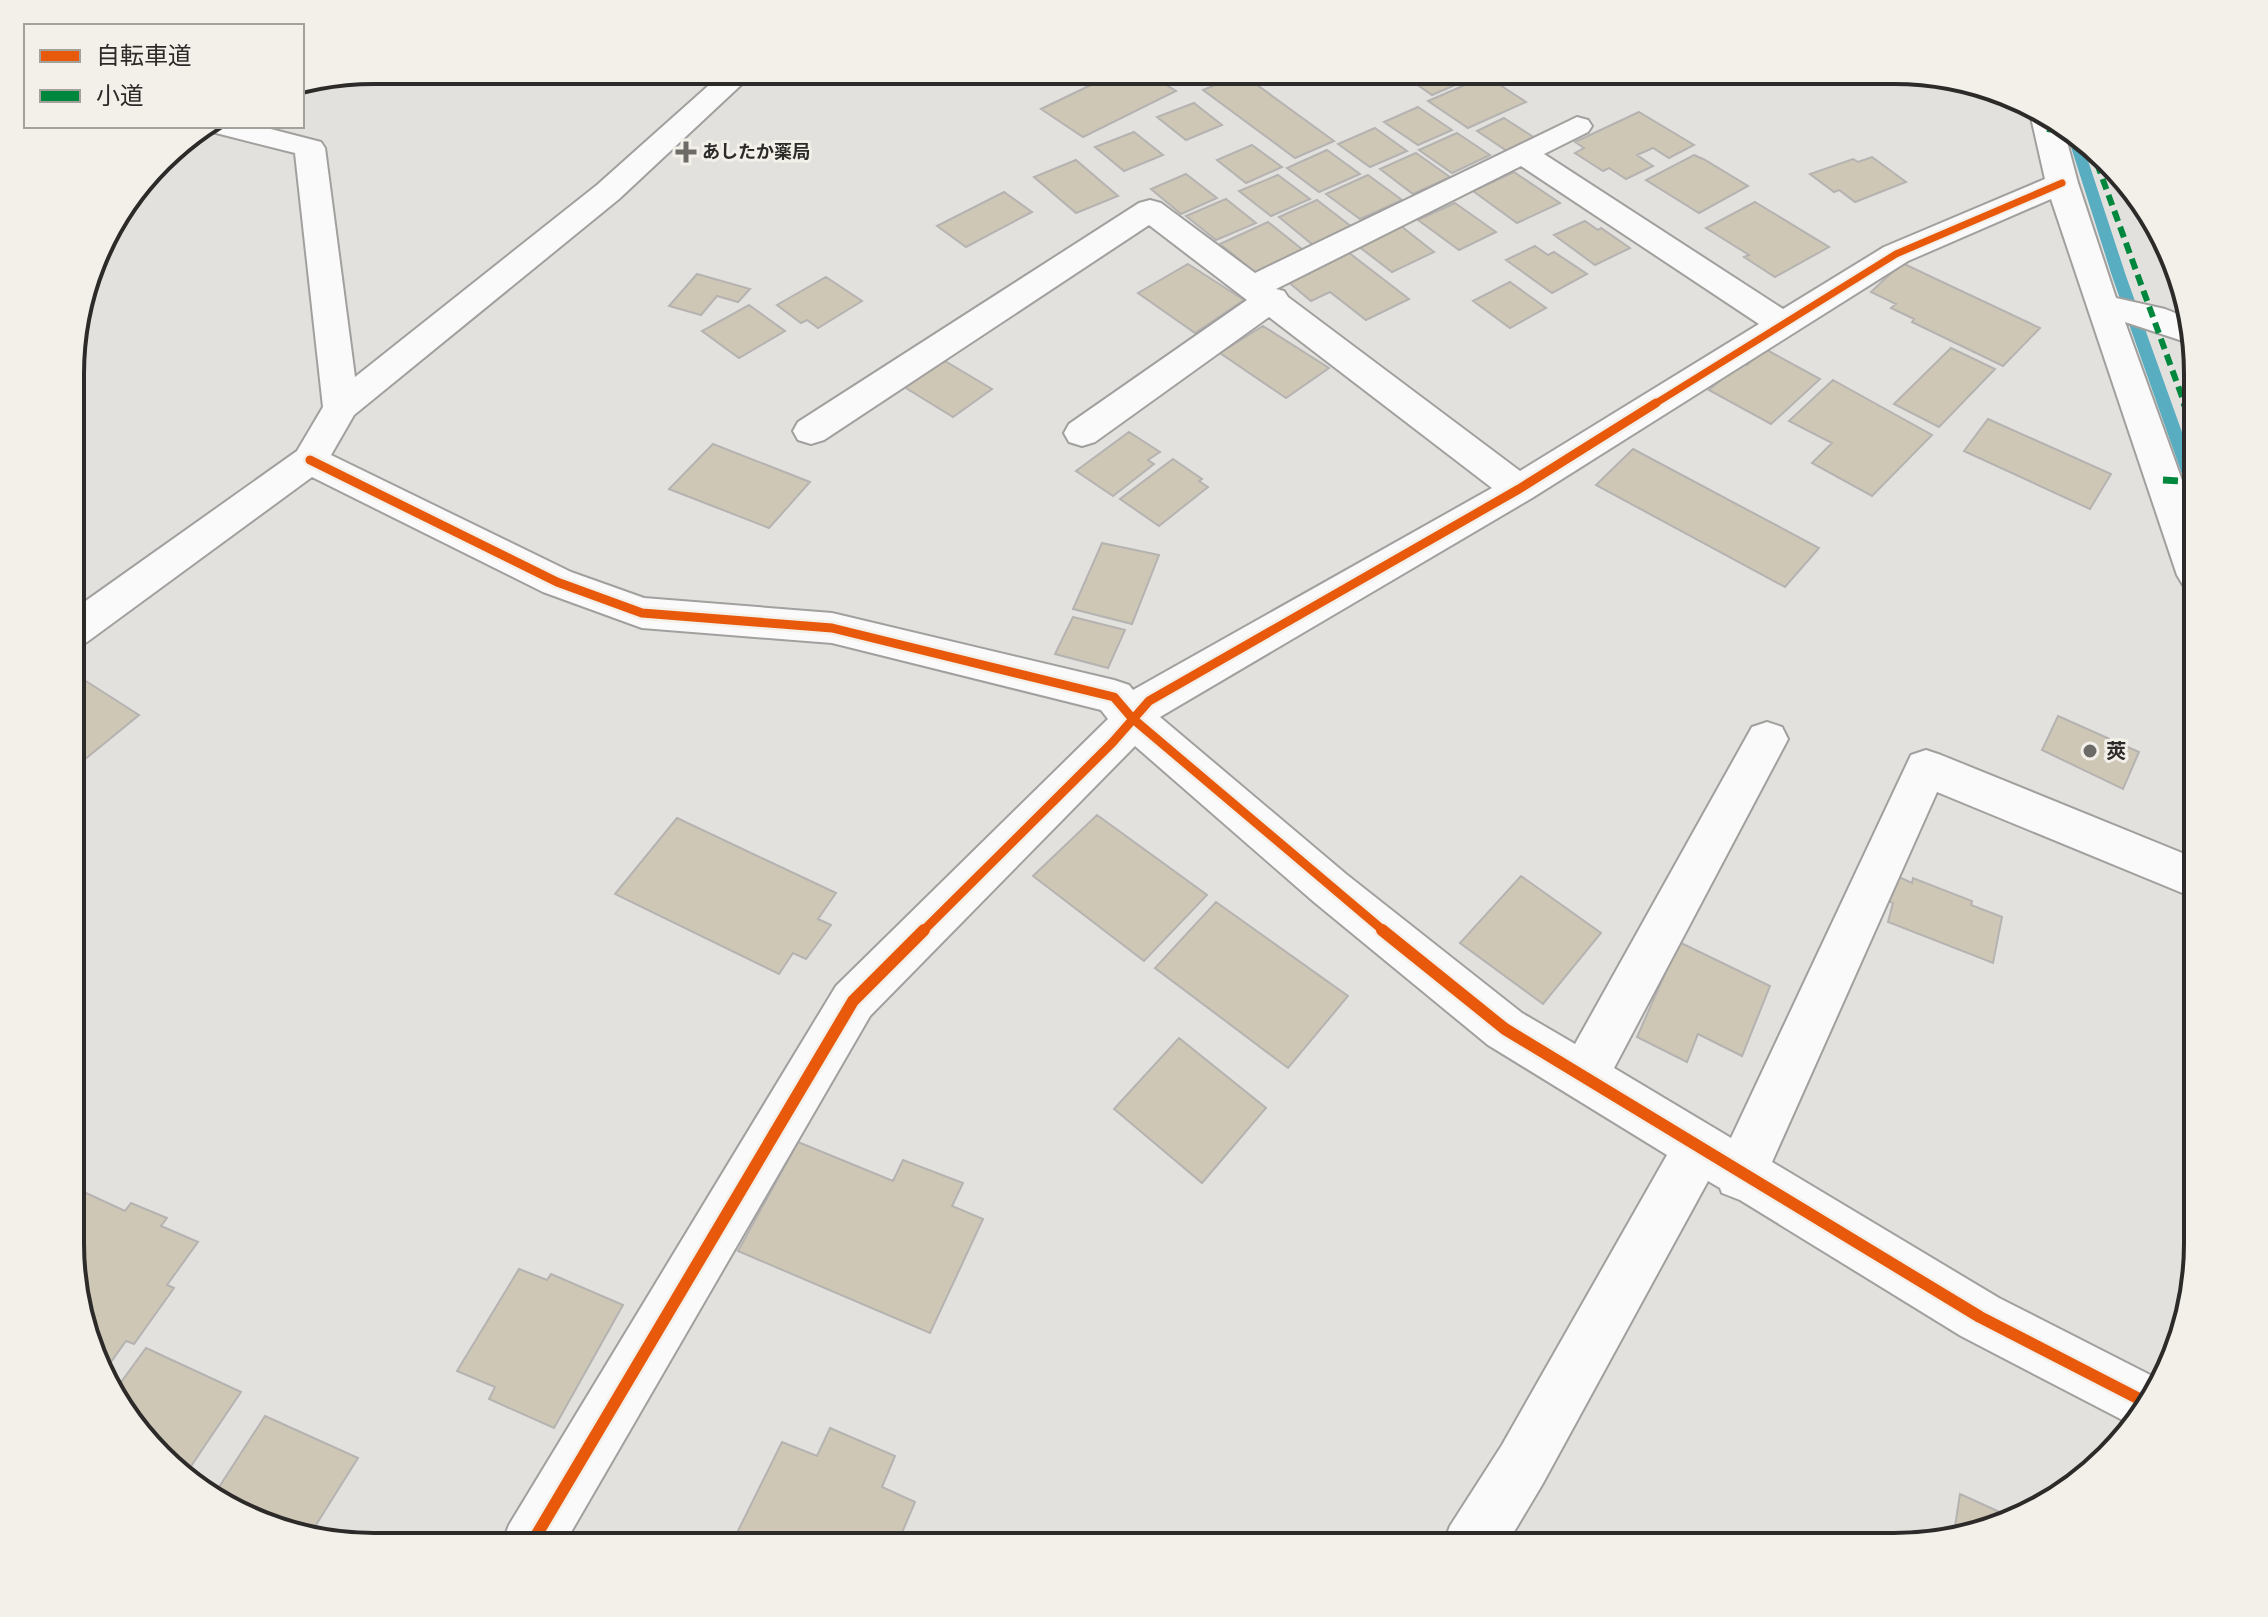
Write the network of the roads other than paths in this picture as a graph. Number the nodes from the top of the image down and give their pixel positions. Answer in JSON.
{"nodes":[{"id":1,"x":728,"y":84,"type":"edge"},
{"id":2,"x":1577,"y":126,"type":"dead end"},
{"id":3,"x":231,"y":128,"type":"edge"},
{"id":4,"x":2049,"y":129,"type":"edge"},
{"id":5,"x":1522,"y":153,"type":"junction"},
{"id":6,"x":2062,"y":183,"type":"junction"},
{"id":7,"x":1263,"y":293,"type":"junction"},
{"id":8,"x":2121,"y":310,"type":"junction"},
{"id":9,"x":1781,"y":323,"type":"junction"},
{"id":10,"x":2181,"y":329,"type":"edge"},
{"id":11,"x":341,"y":407,"type":"junction"},
{"id":12,"x":811,"y":431,"type":"dead end"},
{"id":13,"x":1082,"y":433,"type":"dead end"},
{"id":14,"x":310,"y":460,"type":"junction"},
{"id":15,"x":1519,"y":489,"type":"junction"},
{"id":16,"x":2184,"y":530,"type":"edge"},
{"id":17,"x":84,"y":623,"type":"edge"},
{"id":18,"x":1132,"y":718,"type":"junction"},
{"id":19,"x":1767,"y":739,"type":"dead end"},
{"id":20,"x":2184,"y":874,"type":"edge"},
{"id":21,"x":1583,"y":1077,"type":"junction"},
{"id":22,"x":1719,"y":1162,"type":"junction"},
{"id":23,"x":2138,"y":1399,"type":"edge"},
{"id":24,"x":538,"y":1533,"type":"edge"},
{"id":25,"x":1480,"y":1533,"type":"edge"}],
"edges":[{"from":1,"to":11,"type":"street"},
{"from":2,"to":5,"type":"street"},
{"from":3,"to":11,"type":"street"},
{"from":4,"to":6,"type":"street"},
{"from":5,"to":7,"type":"street"},
{"from":5,"to":9,"type":"street"},
{"from":6,"to":8,"type":"street"},
{"from":6,"to":9,"type":"street"},
{"from":7,"to":12,"type":"street"},
{"from":7,"to":13,"type":"street"},
{"from":7,"to":15,"type":"street"},
{"from":8,"to":10,"type":"street"},
{"from":8,"to":16,"type":"street"},
{"from":9,"to":15,"type":"street"},
{"from":11,"to":14,"type":"street"},
{"from":14,"to":17,"type":"street"},
{"from":14,"to":18,"type":"street"},
{"from":15,"to":18,"type":"street"},
{"from":18,"to":21,"type":"street"},
{"from":18,"to":24,"type":"street"},
{"from":19,"to":21,"type":"street"},
{"from":20,"to":22,"type":"street"},
{"from":21,"to":22,"type":"street"},
{"from":22,"to":23,"type":"street"},
{"from":22,"to":25,"type":"street"}]}
